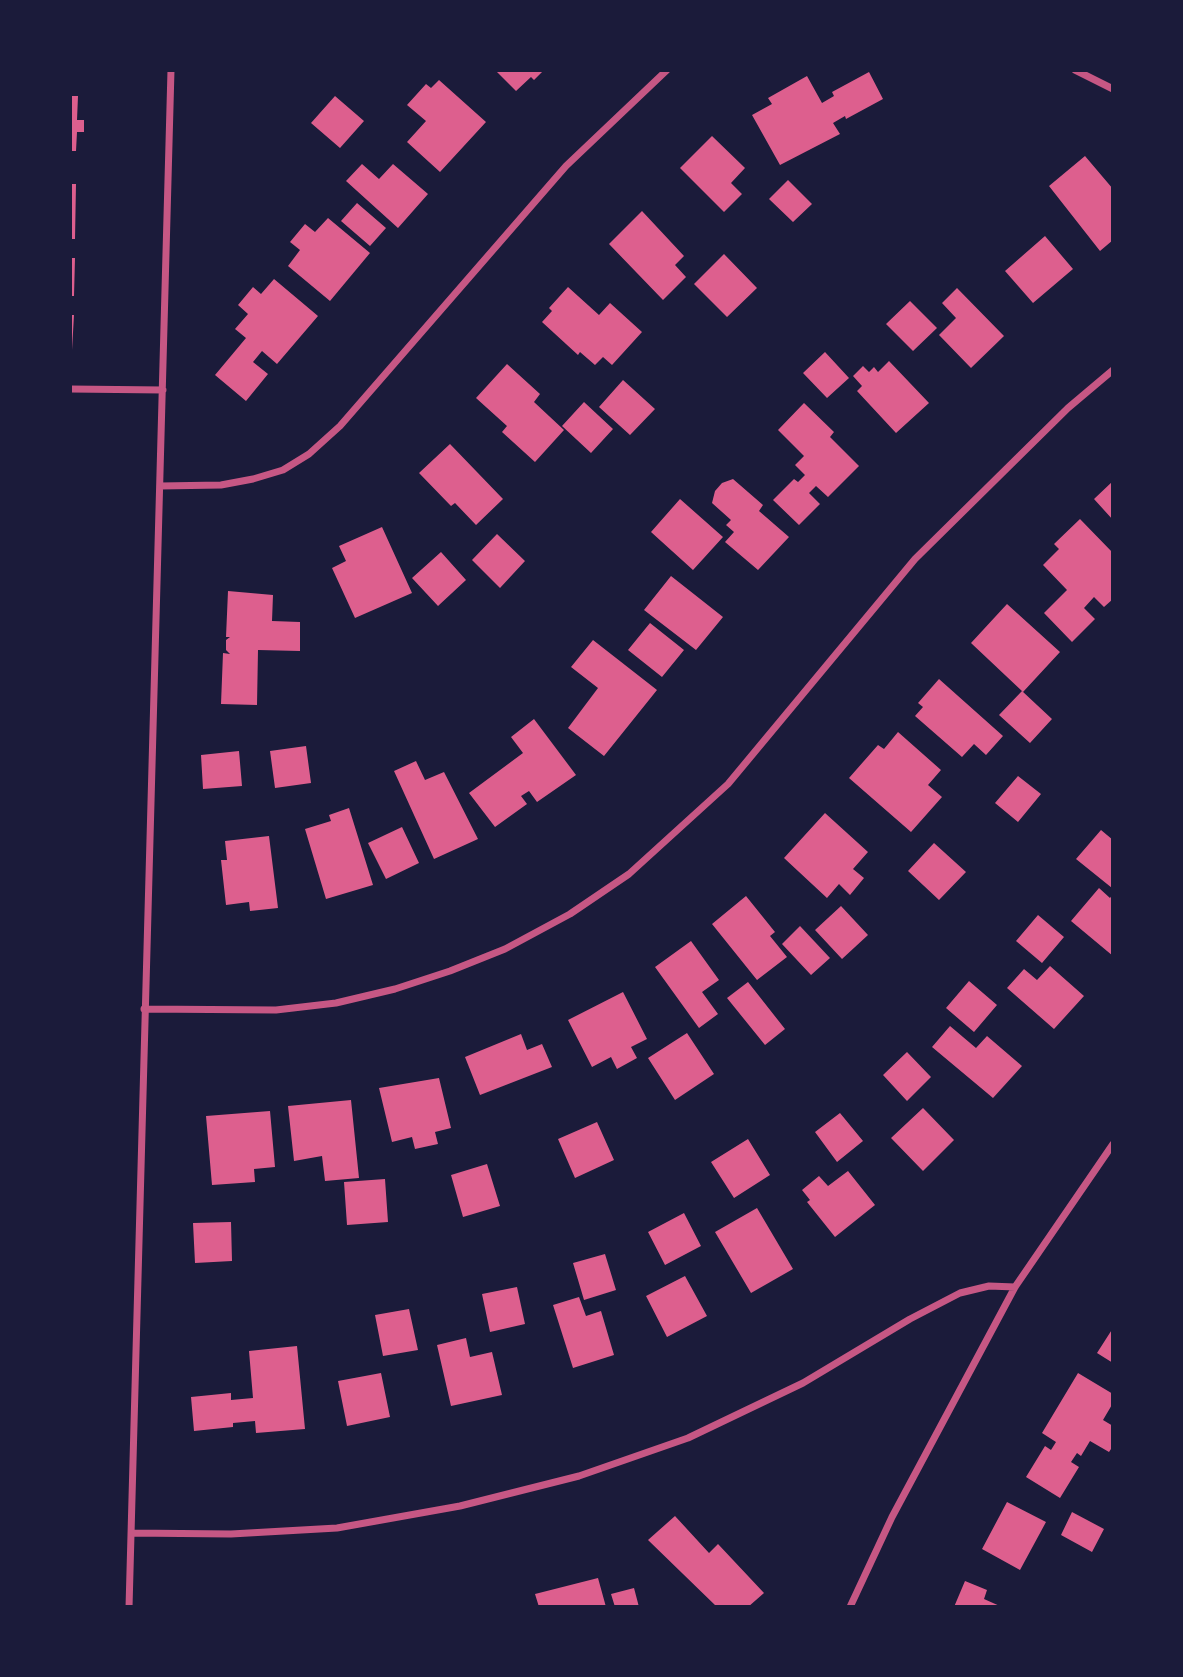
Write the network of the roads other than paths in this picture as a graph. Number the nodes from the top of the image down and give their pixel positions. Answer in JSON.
{"nodes":[{"id":1,"x":171,"y":70,"type":"edge"},
{"id":2,"x":667,"y":70,"type":"edge"},
{"id":3,"x":1075,"y":70,"type":"edge"},
{"id":4,"x":1113,"y":89,"type":"edge"},
{"id":5,"x":1113,"y":370,"type":"edge"},
{"id":6,"x":70,"y":389,"type":"edge"},
{"id":7,"x":163,"y":390,"type":"junction"},
{"id":8,"x":160,"y":486,"type":"junction"},
{"id":9,"x":144,"y":1009,"type":"junction"},
{"id":10,"x":1113,"y":1143,"type":"edge"},
{"id":11,"x":1014,"y":1287,"type":"junction"},
{"id":12,"x":131,"y":1533,"type":"junction"},
{"id":13,"x":129,"y":1607,"type":"edge"},
{"id":14,"x":850,"y":1607,"type":"edge"}],
"edges":[{"from":1,"to":7,"type":"street"},
{"from":2,"to":8,"type":"street"},
{"from":3,"to":4,"type":"street"},
{"from":5,"to":9,"type":"street"},
{"from":6,"to":7,"type":"street"},
{"from":7,"to":8,"type":"street"},
{"from":8,"to":9,"type":"street"},
{"from":9,"to":12,"type":"street"},
{"from":10,"to":11,"type":"street"},
{"from":11,"to":12,"type":"street"},
{"from":11,"to":14,"type":"street"},
{"from":12,"to":13,"type":"street"}]}
